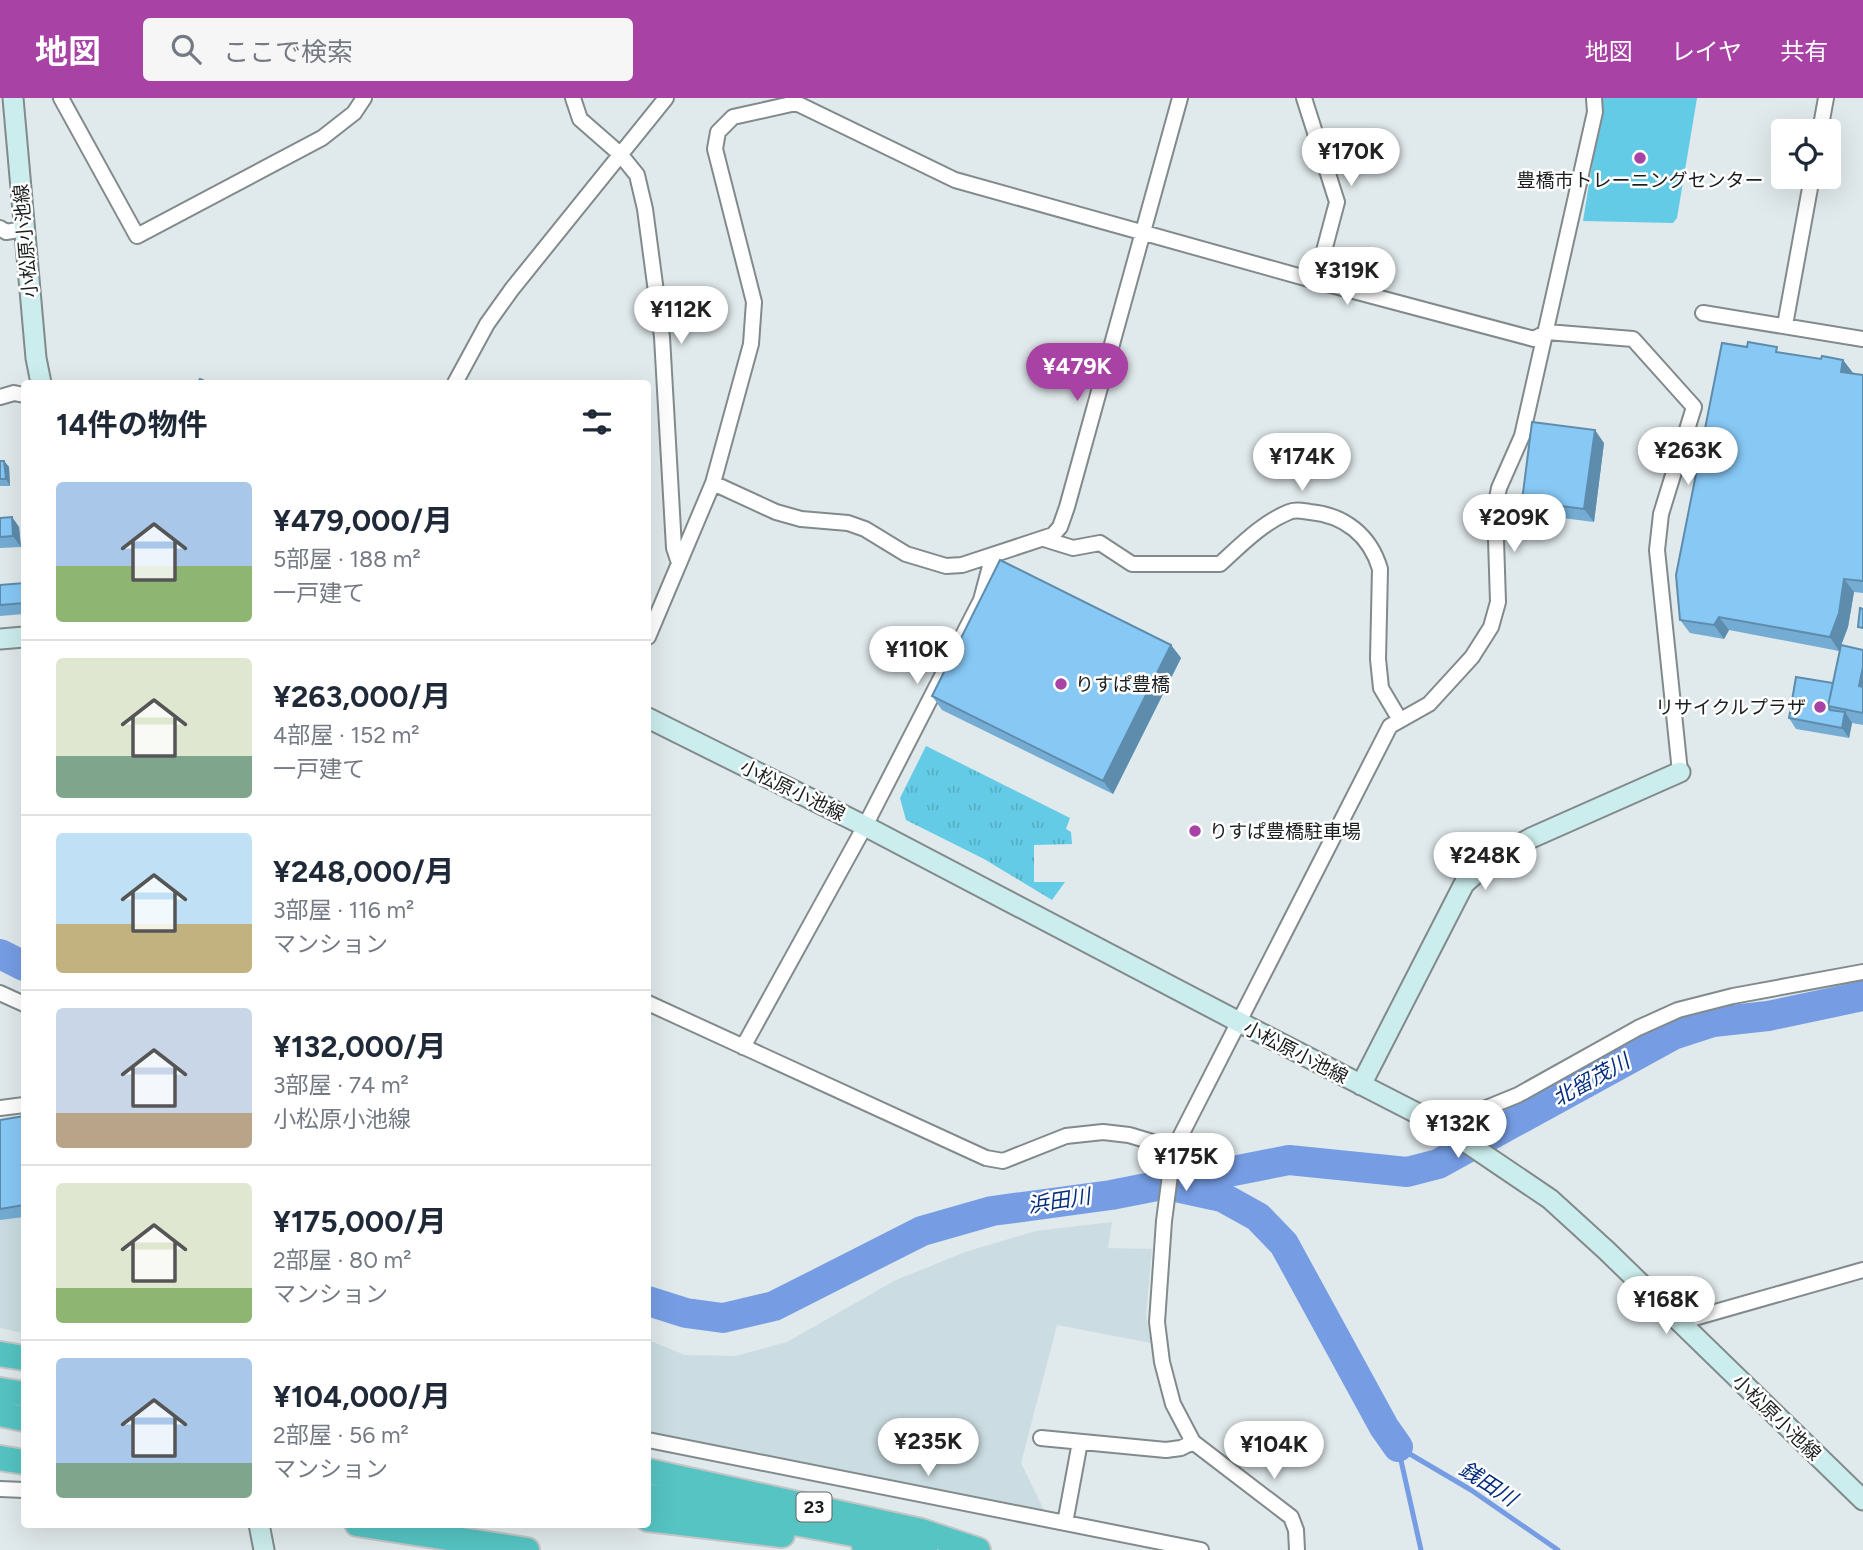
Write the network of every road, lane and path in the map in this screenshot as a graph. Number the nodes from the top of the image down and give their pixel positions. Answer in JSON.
{"nodes":[{"id":1,"x":13,"y":98,"type":"edge"},
{"id":2,"x":61,"y":98,"type":"edge"},
{"id":3,"x":364,"y":98,"type":"edge"},
{"id":4,"x":573,"y":98,"type":"edge"},
{"id":5,"x":666,"y":98,"type":"edge"},
{"id":6,"x":1180,"y":98,"type":"edge"},
{"id":7,"x":1304,"y":98,"type":"edge"},
{"id":8,"x":1594,"y":98,"type":"edge"},
{"id":9,"x":1826,"y":98,"type":"edge"},
{"id":10,"x":796,"y":101,"type":"edge"},
{"id":11,"x":1822,"y":119,"type":"edge"},
{"id":12,"x":620,"y":154,"type":"junction"},
{"id":13,"x":1810,"y":189,"type":"edge"},
{"id":14,"x":0,"y":228,"type":"edge"},
{"id":15,"x":24,"y":229,"type":"junction"},
{"id":16,"x":1143,"y":232,"type":"junction"},
{"id":17,"x":1316,"y":281,"type":"junction"},
{"id":18,"x":1703,"y":313,"type":"dead end"},
{"id":19,"x":1785,"y":325,"type":"junction"},
{"id":20,"x":1547,"y":332,"type":"junction"},
{"id":21,"x":1863,"y":339,"type":"edge"},
{"id":22,"x":40,"y":380,"type":"edge"},
{"id":23,"x":457,"y":380,"type":"edge"},
{"id":24,"x":21,"y":394,"type":"edge"},
{"id":25,"x":0,"y":397,"type":"edge"},
{"id":26,"x":713,"y":483,"type":"junction"},
{"id":27,"x":1044,"y":539,"type":"junction"},
{"id":28,"x":993,"y":555,"type":"junction"},
{"id":29,"x":679,"y":563,"type":"junction"},
{"id":30,"x":651,"y":630,"type":"edge"},
{"id":31,"x":21,"y":637,"type":"edge"},
{"id":32,"x":0,"y":639,"type":"edge"},
{"id":33,"x":651,"y":719,"type":"edge"},
{"id":34,"x":1400,"y":720,"type":"junction"},
{"id":35,"x":1680,"y":772,"type":"joint"},
{"id":36,"x":865,"y":826,"type":"junction"},
{"id":37,"x":1863,"y":972,"type":"edge"},
{"id":38,"x":0,"y":993,"type":"edge"},
{"id":39,"x":21,"y":1003,"type":"edge"},
{"id":40,"x":651,"y":1004,"type":"edge"},
{"id":41,"x":1239,"y":1022,"type":"junction"},
{"id":42,"x":743,"y":1046,"type":"junction"},
{"id":43,"x":1361,"y":1085,"type":"junction"},
{"id":44,"x":21,"y":1105,"type":"edge"},
{"id":45,"x":0,"y":1108,"type":"edge"},
{"id":46,"x":1447,"y":1129,"type":"junction"},
{"id":47,"x":1174,"y":1154,"type":"junction"},
{"id":48,"x":1863,"y":1270,"type":"edge"},
{"id":49,"x":1681,"y":1322,"type":"junction"},
{"id":50,"x":0,"y":1354,"type":"edge"},
{"id":51,"x":21,"y":1358,"type":"edge"},
{"id":52,"x":0,"y":1390,"type":"edge"},
{"id":53,"x":21,"y":1394,"type":"edge"},
{"id":54,"x":0,"y":1414,"type":"edge"},
{"id":55,"x":21,"y":1418,"type":"edge"},
{"id":56,"x":1041,"y":1438,"type":"dead end"},
{"id":57,"x":651,"y":1441,"type":"edge"},
{"id":58,"x":1193,"y":1442,"type":"junction"},
{"id":59,"x":1080,"y":1443,"type":"junction"},
{"id":60,"x":0,"y":1458,"type":"edge"},
{"id":61,"x":21,"y":1462,"type":"edge"},
{"id":62,"x":651,"y":1472,"type":"edge"},
{"id":63,"x":0,"y":1489,"type":"edge"},
{"id":64,"x":21,"y":1490,"type":"edge"},
{"id":65,"x":651,"y":1497,"type":"edge"},
{"id":66,"x":1863,"y":1500,"type":"edge"},
{"id":67,"x":651,"y":1519,"type":"edge"},
{"id":68,"x":1065,"y":1523,"type":"junction"},
{"id":69,"x":260,"y":1528,"type":"edge"},
{"id":70,"x":378,"y":1528,"type":"edge"},
{"id":71,"x":480,"y":1547,"type":"edge"},
{"id":72,"x":264,"y":1550,"type":"edge"},
{"id":73,"x":527,"y":1550,"type":"edge"},
{"id":74,"x":925,"y":1550,"type":"edge"},
{"id":75,"x":942,"y":1550,"type":"edge"},
{"id":76,"x":978,"y":1550,"type":"edge"},
{"id":77,"x":1202,"y":1550,"type":"edge"},
{"id":78,"x":1297,"y":1550,"type":"edge"}],
"edges":[{"from":1,"to":15,"type":"main road","name":"小松原小池線"},
{"from":2,"to":3,"type":"street"},
{"from":4,"to":12,"type":"street"},
{"from":5,"to":12,"type":"street"},
{"from":6,"to":16,"type":"street"},
{"from":7,"to":17,"type":"street"},
{"from":8,"to":20,"type":"street"},
{"from":9,"to":11,"type":"street"},
{"from":10,"to":16,"type":"street"},
{"from":10,"to":26,"type":"street"},
{"from":12,"to":23,"type":"street"},
{"from":12,"to":29,"type":"street"},
{"from":13,"to":19,"type":"street"},
{"from":14,"to":15,"type":"street"},
{"from":15,"to":22,"type":"main road","name":"小松原小池線"},
{"from":16,"to":17,"type":"street"},
{"from":16,"to":27,"type":"street"},
{"from":17,"to":20,"type":"street"},
{"from":18,"to":19,"type":"street"},
{"from":19,"to":21,"type":"street"},
{"from":20,"to":34,"type":"street"},
{"from":20,"to":35,"type":"street"},
{"from":24,"to":25,"type":"street"},
{"from":26,"to":28,"type":"street"},
{"from":26,"to":29,"type":"street"},
{"from":27,"to":28,"type":"street"},
{"from":27,"to":34,"type":"street"},
{"from":28,"to":36,"type":"street"},
{"from":29,"to":30,"type":"street"},
{"from":31,"to":32,"type":"main road"},
{"from":33,"to":36,"type":"main road","name":"小松原小池線"},
{"from":34,"to":41,"type":"street"},
{"from":35,"to":43,"type":"main road"},
{"from":36,"to":41,"type":"main road","name":"小松原小池線"},
{"from":36,"to":42,"type":"street"},
{"from":37,"to":46,"type":"street"},
{"from":38,"to":39,"type":"street"},
{"from":40,"to":42,"type":"street"},
{"from":41,"to":43,"type":"main road","name":"小松原小池線"},
{"from":41,"to":47,"type":"street"},
{"from":42,"to":47,"type":"street"},
{"from":43,"to":46,"type":"main road","name":"小松原小池線"},
{"from":44,"to":45,"type":"street"},
{"from":46,"to":49,"type":"main road","name":"小松原小池線"},
{"from":47,"to":58,"type":"street"},
{"from":48,"to":49,"type":"street"},
{"from":49,"to":66,"type":"main road","name":"小松原小池線"},
{"from":50,"to":51,"type":"highway"},
{"from":52,"to":53,"type":"highway"},
{"from":54,"to":55,"type":"highway"},
{"from":56,"to":59,"type":"street"},
{"from":57,"to":68,"type":"street"},
{"from":58,"to":59,"type":"street"},
{"from":58,"to":78,"type":"street"},
{"from":59,"to":68,"type":"street"},
{"from":60,"to":61,"type":"highway"},
{"from":62,"to":76,"type":"highway","number":"23"},
{"from":63,"to":64,"type":"street"},
{"from":65,"to":75,"type":"highway","number":"23"},
{"from":67,"to":74,"type":"highway","number":"23"},
{"from":68,"to":77,"type":"street"},
{"from":69,"to":72,"type":"main road"},
{"from":70,"to":71,"type":"highway"},
{"from":71,"to":73,"type":"highway"}]}
